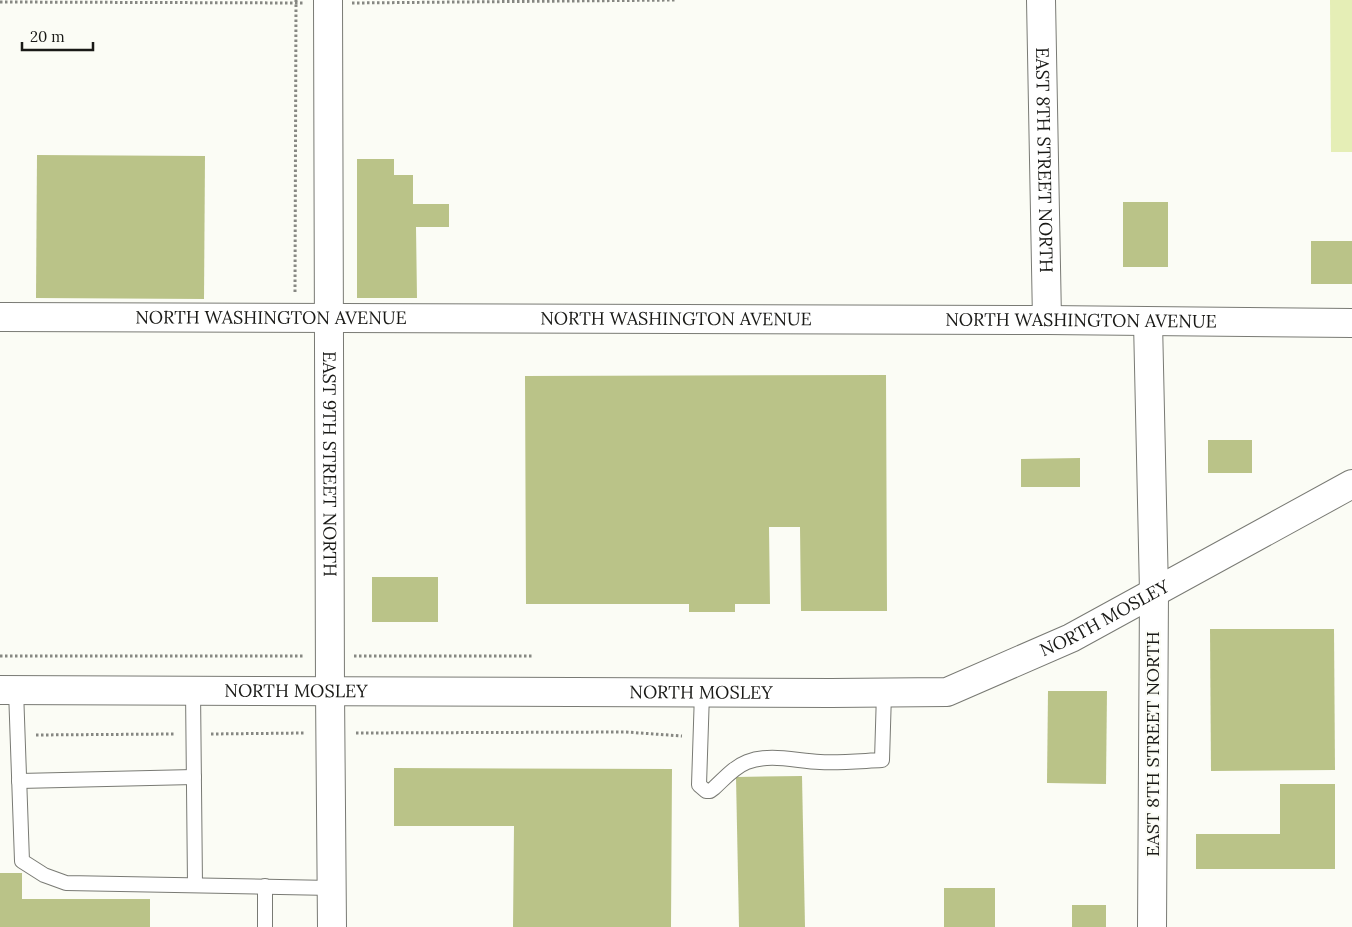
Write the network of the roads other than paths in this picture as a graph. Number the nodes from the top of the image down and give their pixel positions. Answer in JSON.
{"nodes":[{"id":1,"x":328,"y":0,"type":"edge"},
{"id":2,"x":1041,"y":0,"type":"edge"},
{"id":3,"x":0,"y":318,"type":"edge"},
{"id":4,"x":330,"y":318,"type":"junction"},
{"id":5,"x":1047,"y":320,"type":"junction"},
{"id":6,"x":1148,"y":322,"type":"junction"},
{"id":7,"x":1352,"y":323,"type":"edge"},
{"id":8,"x":1352,"y":484,"type":"edge"},
{"id":9,"x":1154,"y":592,"type":"junction"},
{"id":10,"x":8,"y":690,"type":"edge"},
{"id":11,"x":193,"y":690,"type":"junction"},
{"id":12,"x":330,"y":690,"type":"junction"},
{"id":13,"x":702,"y":693,"type":"junction"},
{"id":14,"x":884,"y":693,"type":"junction"},
{"id":15,"x":194,"y":776,"type":"junction"},
{"id":16,"x":19,"y":781,"type":"junction"},
{"id":17,"x":195,"y":885,"type":"junction"},
{"id":18,"x":266,"y":886,"type":"junction"},
{"id":19,"x":332,"y":888,"type":"junction"},
{"id":20,"x":266,"y":927,"type":"edge"},
{"id":21,"x":332,"y":927,"type":"edge"},
{"id":22,"x":1152,"y":927,"type":"edge"}],
"edges":[{"from":1,"to":4,"type":"street","name":"EAST 9TH STREET NORTH"},
{"from":2,"to":5,"type":"street","name":"EAST 8TH STREET NORTH"},
{"from":3,"to":4,"type":"street","name":"NORTH WASHINGTON AVENUE"},
{"from":4,"to":5,"type":"street","name":"NORTH WASHINGTON AVENUE"},
{"from":4,"to":12,"type":"street","name":"EAST 9TH STREET NORTH"},
{"from":5,"to":6,"type":"street","name":"NORTH WASHINGTON AVENUE"},
{"from":6,"to":7,"type":"street","name":"NORTH WASHINGTON AVENUE"},
{"from":6,"to":9,"type":"street","name":"EAST 8TH STREET NORTH"},
{"from":8,"to":9,"type":"street","name":"NORTH MOSLEY"},
{"from":9,"to":14,"type":"street","name":"NORTH MOSLEY"},
{"from":9,"to":22,"type":"street","name":"EAST 8TH STREET NORTH"},
{"from":10,"to":11,"type":"street","name":"NORTH MOSLEY"},
{"from":10,"to":16,"type":"lane"},
{"from":11,"to":12,"type":"street","name":"NORTH MOSLEY"},
{"from":11,"to":15,"type":"lane"},
{"from":12,"to":13,"type":"street","name":"NORTH MOSLEY"},
{"from":12,"to":19,"type":"street","name":"EAST 9TH STREET NORTH"},
{"from":13,"to":14,"type":"street","name":"NORTH MOSLEY"},
{"from":13,"to":14,"type":"lane"},
{"from":15,"to":16,"type":"lane"},
{"from":15,"to":17,"type":"lane"},
{"from":16,"to":17,"type":"lane"},
{"from":17,"to":18,"type":"lane"},
{"from":18,"to":19,"type":"lane"},
{"from":18,"to":20,"type":"lane"},
{"from":19,"to":21,"type":"street","name":"EAST 9TH STREET NORTH"}]}
